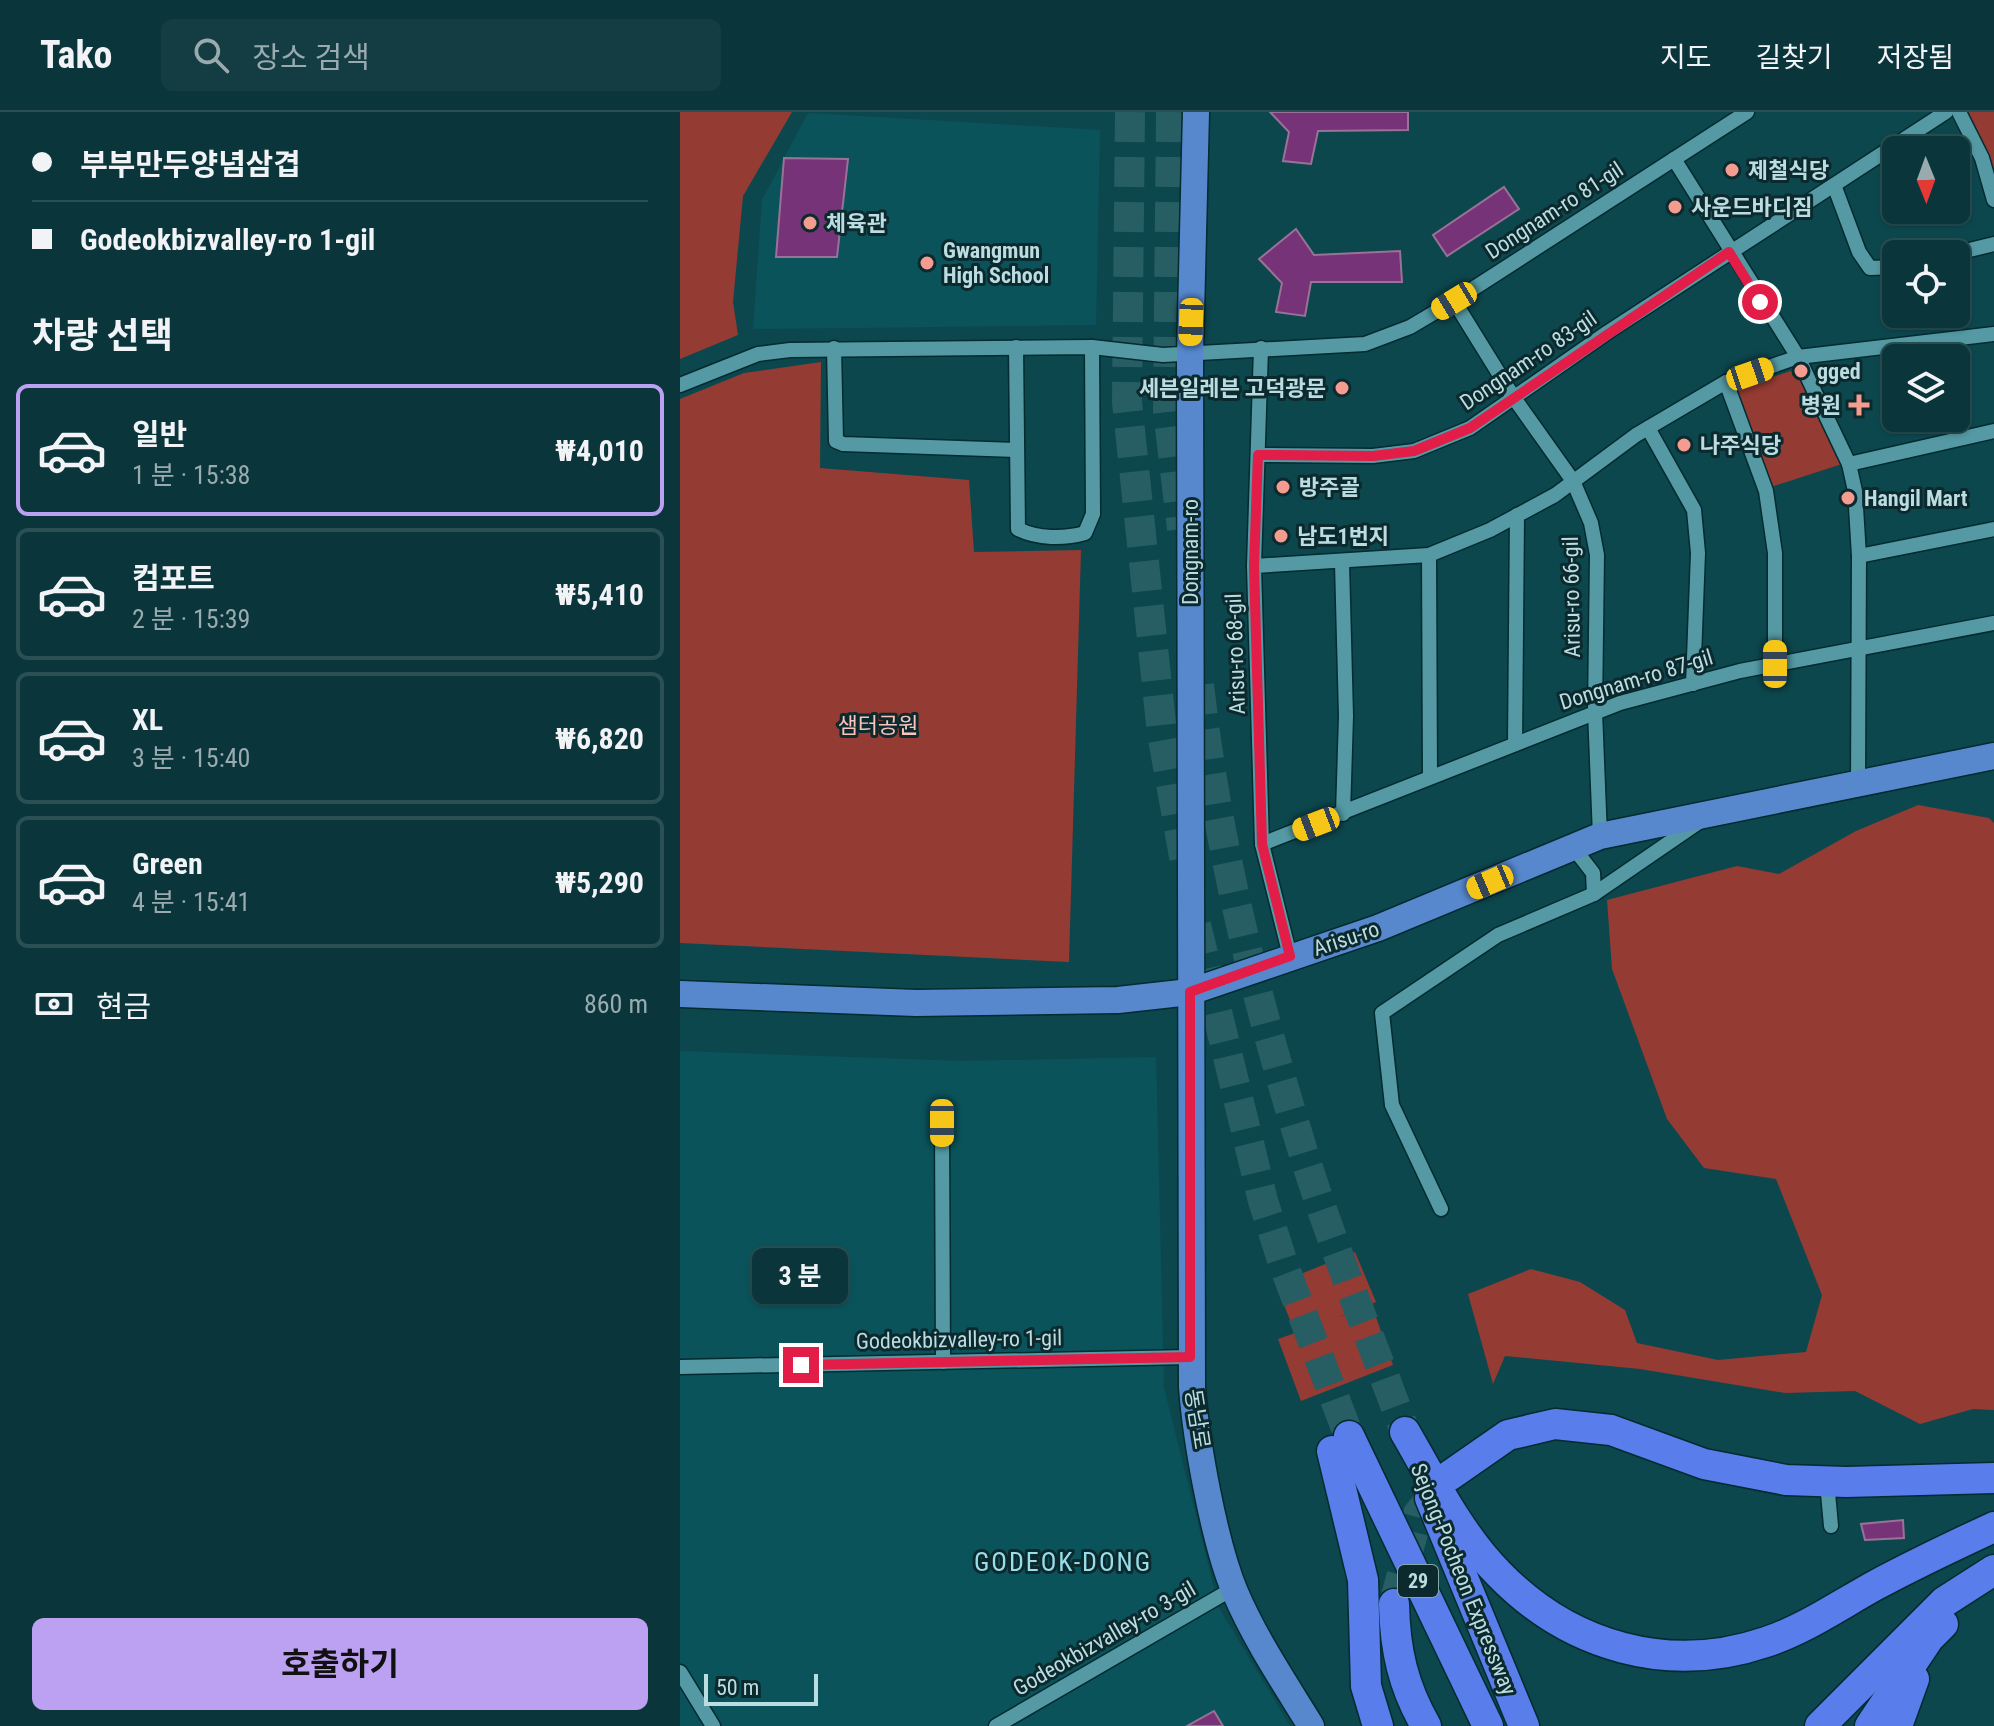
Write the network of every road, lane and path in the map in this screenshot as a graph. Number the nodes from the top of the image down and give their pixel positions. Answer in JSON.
{"nodes":[{"id":1,"x":1196,"y":112,"type":"edge"},
{"id":2,"x":1747,"y":112,"type":"edge"},
{"id":3,"x":1946,"y":112,"type":"edge"},
{"id":4,"x":1959,"y":112,"type":"edge"},
{"id":5,"x":1674,"y":159,"type":"junction"},
{"id":6,"x":1834,"y":185,"type":"junction"},
{"id":7,"x":1994,"y":200,"type":"edge"},
{"id":8,"x":1994,"y":244,"type":"edge"},
{"id":9,"x":1970,"y":250,"type":"edge"},
{"id":10,"x":1729,"y":252,"type":"junction"},
{"id":11,"x":1882,"y":268,"type":"edge"},
{"id":12,"x":1454,"y":301,"type":"junction"},
{"id":13,"x":1994,"y":334,"type":"edge"},
{"id":14,"x":1016,"y":347,"type":"junction"},
{"id":15,"x":1092,"y":347,"type":"junction"},
{"id":16,"x":834,"y":348,"type":"junction"},
{"id":17,"x":1261,"y":348,"type":"junction"},
{"id":18,"x":1190,"y":355,"type":"junction"},
{"id":19,"x":1798,"y":357,"type":"junction"},
{"id":20,"x":1726,"y":382,"type":"junction"},
{"id":21,"x":680,"y":385,"type":"edge"},
{"id":22,"x":1514,"y":398,"type":"junction"},
{"id":23,"x":1648,"y":428,"type":"junction"},
{"id":24,"x":1994,"y":431,"type":"edge"},
{"id":25,"x":1016,"y":450,"type":"junction"},
{"id":26,"x":1258,"y":455,"type":"junction"},
{"id":27,"x":1849,"y":464,"type":"junction"},
{"id":28,"x":1573,"y":481,"type":"junction"},
{"id":29,"x":1517,"y":515,"type":"junction"},
{"id":30,"x":1994,"y":529,"type":"edge"},
{"id":31,"x":1429,"y":555,"type":"junction"},
{"id":32,"x":1859,"y":556,"type":"junction"},
{"id":33,"x":1342,"y":563,"type":"junction"},
{"id":34,"x":1254,"y":566,"type":"junction"},
{"id":35,"x":1994,"y":623,"type":"edge"},
{"id":36,"x":1857,"y":649,"type":"junction"},
{"id":37,"x":1775,"y":664,"type":"junction"},
{"id":38,"x":1693,"y":684,"type":"junction"},
{"id":39,"x":1595,"y":711,"type":"junction"},
{"id":40,"x":1515,"y":744,"type":"junction"},
{"id":41,"x":1994,"y":756,"type":"edge"},
{"id":42,"x":1430,"y":777,"type":"junction"},
{"id":43,"x":1858,"y":784,"type":"junction"},
{"id":44,"x":1343,"y":814,"type":"junction"},
{"id":45,"x":1711,"y":814,"type":"junction"},
{"id":46,"x":1600,"y":836,"type":"junction"},
{"id":47,"x":1262,"y":844,"type":"junction"},
{"id":48,"x":1573,"y":847,"type":"junction"},
{"id":49,"x":1594,"y":894,"type":"junction"},
{"id":50,"x":1290,"y":956,"type":"junction"},
{"id":51,"x":1190,"y":992,"type":"junction"},
{"id":52,"x":680,"y":994,"type":"edge"},
{"id":53,"x":942,"y":1123,"type":"dead end"},
{"id":54,"x":1441,"y":1209,"type":"dead end"},
{"id":55,"x":1190,"y":1357,"type":"junction"},
{"id":56,"x":943,"y":1362,"type":"junction"},
{"id":57,"x":680,"y":1367,"type":"edge"},
{"id":58,"x":1994,"y":1459,"type":"edge"},
{"id":59,"x":1449,"y":1476,"type":"tunnel mouth"},
{"id":60,"x":1994,"y":1478,"type":"edge"},
{"id":61,"x":1827,"y":1482,"type":"junction"},
{"id":62,"x":1831,"y":1526,"type":"dead end"},
{"id":63,"x":1994,"y":1527,"type":"edge"},
{"id":64,"x":1994,"y":1572,"type":"edge"},
{"id":65,"x":1234,"y":1588,"type":"junction"},
{"id":66,"x":1394,"y":1604,"type":"tunnel mouth"},
{"id":67,"x":1929,"y":1638,"type":"junction"},
{"id":68,"x":680,"y":1672,"type":"edge"},
{"id":69,"x":713,"y":1726,"type":"edge"},
{"id":70,"x":996,"y":1726,"type":"edge"},
{"id":71,"x":1311,"y":1726,"type":"edge"},
{"id":72,"x":1378,"y":1726,"type":"edge"},
{"id":73,"x":1426,"y":1726,"type":"edge"},
{"id":74,"x":1488,"y":1726,"type":"edge"},
{"id":75,"x":1524,"y":1726,"type":"edge"},
{"id":76,"x":1820,"y":1726,"type":"edge"},
{"id":77,"x":1870,"y":1726,"type":"edge"},
{"id":78,"x":1897,"y":1726,"type":"edge"}],
"edges":[{"from":1,"to":18,"type":"main road","name":"Dongnam-ro"},
{"from":2,"to":5,"type":"street","name":"Dongnam-ro 81-gil"},
{"from":3,"to":6,"type":"street","name":"Dongnam-ro 83-gil"},
{"from":4,"to":7,"type":"street"},
{"from":5,"to":10,"type":"street"},
{"from":5,"to":12,"type":"street","name":"Dongnam-ro 81-gil"},
{"from":6,"to":10,"type":"street","name":"Dongnam-ro 83-gil"},
{"from":6,"to":11,"type":"street"},
{"from":8,"to":9,"type":"street"},
{"from":10,"to":19,"type":"street"},
{"from":10,"to":22,"type":"street","name":"Dongnam-ro 83-gil"},
{"from":12,"to":17,"type":"street","name":"Dongnam-ro 81-gil"},
{"from":12,"to":22,"type":"street","name":"Arisu-ro 66-gil"},
{"from":13,"to":19,"type":"street"},
{"from":14,"to":15,"type":"street","name":"Dongnam-ro 81-gil"},
{"from":14,"to":16,"type":"street","name":"Dongnam-ro 81-gil"},
{"from":14,"to":25,"type":"street"},
{"from":15,"to":18,"type":"street","name":"Dongnam-ro 81-gil"},
{"from":15,"to":25,"type":"street"},
{"from":16,"to":21,"type":"street","name":"Dongnam-ro 81-gil"},
{"from":16,"to":25,"type":"street"},
{"from":17,"to":18,"type":"street","name":"Dongnam-ro 81-gil"},
{"from":17,"to":26,"type":"street","name":"Arisu-ro 68-gil"},
{"from":18,"to":51,"type":"main road","name":"Dongnam-ro"},
{"from":19,"to":20,"type":"street"},
{"from":19,"to":27,"type":"street"},
{"from":20,"to":23,"type":"street"},
{"from":20,"to":37,"type":"street"},
{"from":22,"to":26,"type":"street","name":"Dongnam-ro 83-gil"},
{"from":22,"to":28,"type":"street","name":"Arisu-ro 66-gil"},
{"from":23,"to":28,"type":"street"},
{"from":23,"to":38,"type":"street"},
{"from":24,"to":27,"type":"street"},
{"from":26,"to":34,"type":"street","name":"Arisu-ro 68-gil"},
{"from":27,"to":32,"type":"street"},
{"from":28,"to":29,"type":"street"},
{"from":28,"to":39,"type":"street","name":"Arisu-ro 66-gil"},
{"from":29,"to":31,"type":"street"},
{"from":29,"to":40,"type":"street"},
{"from":30,"to":32,"type":"street"},
{"from":31,"to":33,"type":"street"},
{"from":31,"to":42,"type":"street"},
{"from":32,"to":36,"type":"street"},
{"from":33,"to":34,"type":"street"},
{"from":33,"to":44,"type":"street"},
{"from":34,"to":47,"type":"street","name":"Arisu-ro 68-gil"},
{"from":35,"to":36,"type":"street","name":"Dongnam-ro 87-gil"},
{"from":36,"to":37,"type":"street","name":"Dongnam-ro 87-gil"},
{"from":36,"to":43,"type":"street"},
{"from":37,"to":38,"type":"street","name":"Dongnam-ro 87-gil"},
{"from":38,"to":39,"type":"street","name":"Dongnam-ro 87-gil"},
{"from":39,"to":40,"type":"street","name":"Dongnam-ro 87-gil"},
{"from":39,"to":46,"type":"street","name":"Arisu-ro 66-gil"},
{"from":40,"to":42,"type":"street","name":"Dongnam-ro 87-gil"},
{"from":41,"to":43,"type":"main road","name":"Arisu-ro"},
{"from":42,"to":44,"type":"street","name":"Dongnam-ro 87-gil"},
{"from":43,"to":45,"type":"main road","name":"Arisu-ro"},
{"from":44,"to":47,"type":"street","name":"Dongnam-ro 87-gil"},
{"from":45,"to":46,"type":"main road","name":"Arisu-ro"},
{"from":45,"to":49,"type":"street"},
{"from":46,"to":48,"type":"main road","name":"Arisu-ro"},
{"from":47,"to":50,"type":"street","name":"Arisu-ro 68-gil"},
{"from":48,"to":49,"type":"street"},
{"from":48,"to":50,"type":"main road","name":"Arisu-ro"},
{"from":49,"to":54,"type":"street"},
{"from":50,"to":51,"type":"main road","name":"Arisu-ro"},
{"from":51,"to":52,"type":"main road","name":"Arisu-ro"},
{"from":51,"to":55,"type":"main road","name":"동남로"},
{"from":53,"to":56,"type":"street"},
{"from":55,"to":56,"type":"street","name":"Godeokbizvalley-ro 1-gil"},
{"from":55,"to":65,"type":"main road","name":"동남로"},
{"from":56,"to":57,"type":"street","name":"Godeokbizvalley-ro 1-gil"},
{"from":58,"to":61,"type":"highway"},
{"from":59,"to":61,"type":"highway"},
{"from":60,"to":61,"type":"highway"},
{"from":61,"to":62,"type":"street"},
{"from":63,"to":75,"type":"highway","name":"Sejong-Pocheon Expressway","number":"29"},
{"from":64,"to":67,"type":"highway"},
{"from":64,"to":76,"type":"highway"},
{"from":65,"to":70,"type":"street","name":"Godeokbizvalley-ro 3-gil"},
{"from":65,"to":71,"type":"main road","name":"동남로"},
{"from":66,"to":73,"type":"highway"},
{"from":67,"to":77,"type":"highway"},
{"from":67,"to":78,"type":"highway"},
{"from":68,"to":69,"type":"street"},
{"from":72,"to":74,"type":"highway","name":"Sejong-Pocheon Expressway","number":"29"}]}
